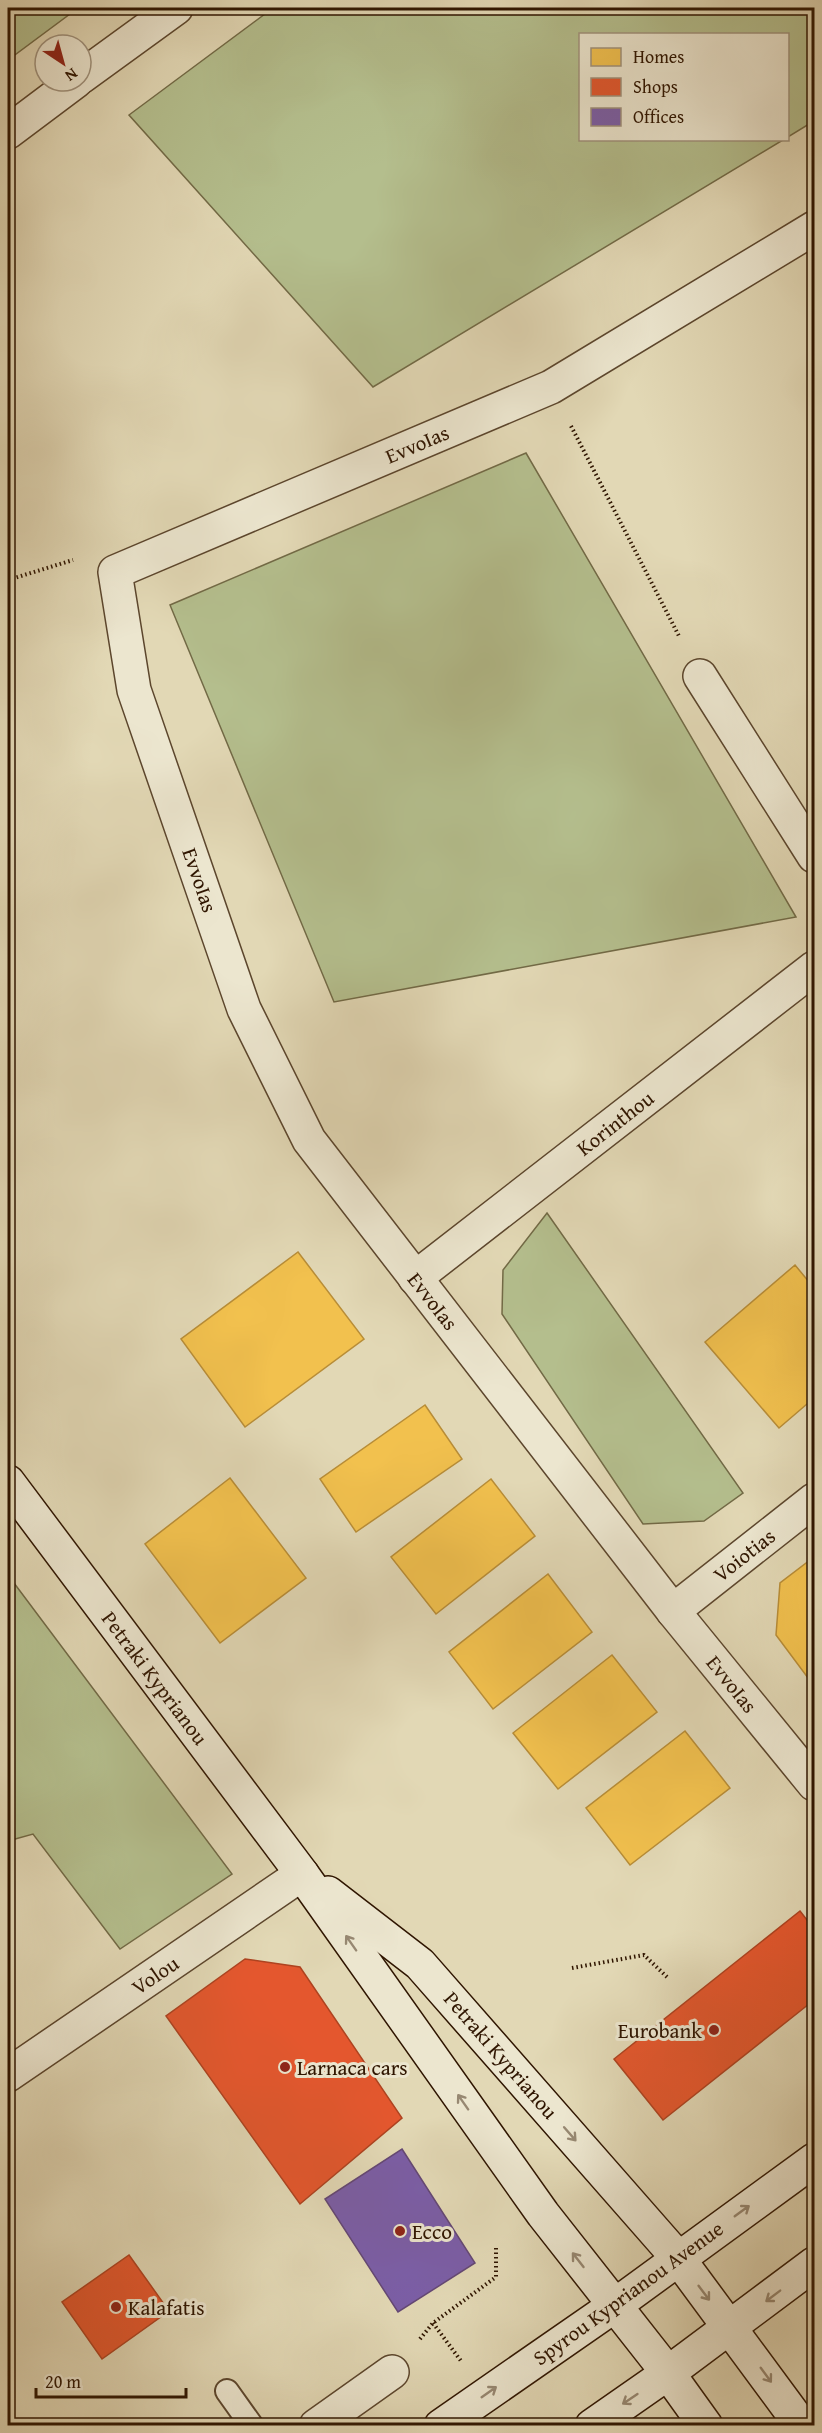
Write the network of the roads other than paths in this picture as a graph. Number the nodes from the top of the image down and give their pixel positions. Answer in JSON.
{"nodes":[{"id":1,"x":176,"y":8,"type":"edge"},
{"id":2,"x":93,"y":68,"type":"edge"},
{"id":3,"x":60,"y":93,"type":"edge"},
{"id":4,"x":8,"y":132,"type":"edge"},
{"id":5,"x":814,"y":228,"type":"edge"},
{"id":6,"x":700,"y":676,"type":"road end"},
{"id":7,"x":814,"y":856,"type":"edge"},
{"id":8,"x":814,"y":968,"type":"edge"},
{"id":9,"x":416,"y":1278,"type":"junction"},
{"id":10,"x":8,"y":1482,"type":"edge"},
{"id":11,"x":814,"y":1500,"type":"edge"},
{"id":12,"x":673,"y":1611,"type":"junction"},
{"id":13,"x":814,"y":1784,"type":"edge"},
{"id":14,"x":302,"y":1874,"type":"junction"},
{"id":15,"x":8,"y":2075,"type":"edge"},
{"id":16,"x":814,"y":2160,"type":"edge"},
{"id":17,"x":678,"y":2258,"type":"junction"},
{"id":18,"x":814,"y":2264,"type":"edge"},
{"id":19,"x":614,"y":2306,"type":"junction"},
{"id":20,"x":731,"y":2328,"type":"junction"},
{"id":21,"x":392,"y":2372,"type":"road end"},
{"id":22,"x":669,"y":2373,"type":"junction"},
{"id":23,"x":227,"y":2391,"type":"dead end"},
{"id":24,"x":252,"y":2426,"type":"edge"},
{"id":25,"x":316,"y":2426,"type":"edge"},
{"id":26,"x":441,"y":2426,"type":"edge"},
{"id":27,"x":592,"y":2426,"type":"edge"},
{"id":28,"x":706,"y":2426,"type":"edge"},
{"id":29,"x":802,"y":2426,"type":"edge"}],
"edges":[{"from":1,"to":2,"type":"street"},
{"from":3,"to":4,"type":"street"},
{"from":5,"to":9,"type":"street","name":"EvvoIas"},
{"from":6,"to":7,"type":"street"},
{"from":8,"to":9,"type":"street","name":"Korinthou"},
{"from":9,"to":12,"type":"street","name":"EvvoIas"},
{"from":10,"to":14,"type":"street","name":"Petraki Kyprianou"},
{"from":11,"to":12,"type":"street","name":"Voiotias"},
{"from":12,"to":13,"type":"street","name":"EvvoIas"},
{"from":14,"to":15,"type":"street","name":"Volou"},
{"from":14,"to":17,"type":"street","name":"Petraki Kyprianou","one_way":true},
{"from":19,"to":14,"type":"street","name":"Petraki Kyprianou","one_way":true},
{"from":17,"to":16,"type":"street","name":"Spyrou Kyprianou Avenue","one_way":true},
{"from":17,"to":19,"type":"street","name":"Spyrou Kyprianou Avenue"},
{"from":17,"to":20,"type":"street","name":"Petraki Kyprianou","one_way":true},
{"from":18,"to":20,"type":"street","one_way":true},
{"from":19,"to":22,"type":"street","name":"Petraki Kyprianou"},
{"from":26,"to":19,"type":"street","name":"Spyrou Kyprianou Avenue","one_way":true},
{"from":20,"to":22,"type":"street"},
{"from":20,"to":29,"type":"street","name":"Petraki Kyprianou","one_way":true},
{"from":21,"to":25,"type":"street"},
{"from":22,"to":27,"type":"street","one_way":true},
{"from":22,"to":28,"type":"street","name":"Petraki Kyprianou"},
{"from":23,"to":24,"type":"lane"}]}
